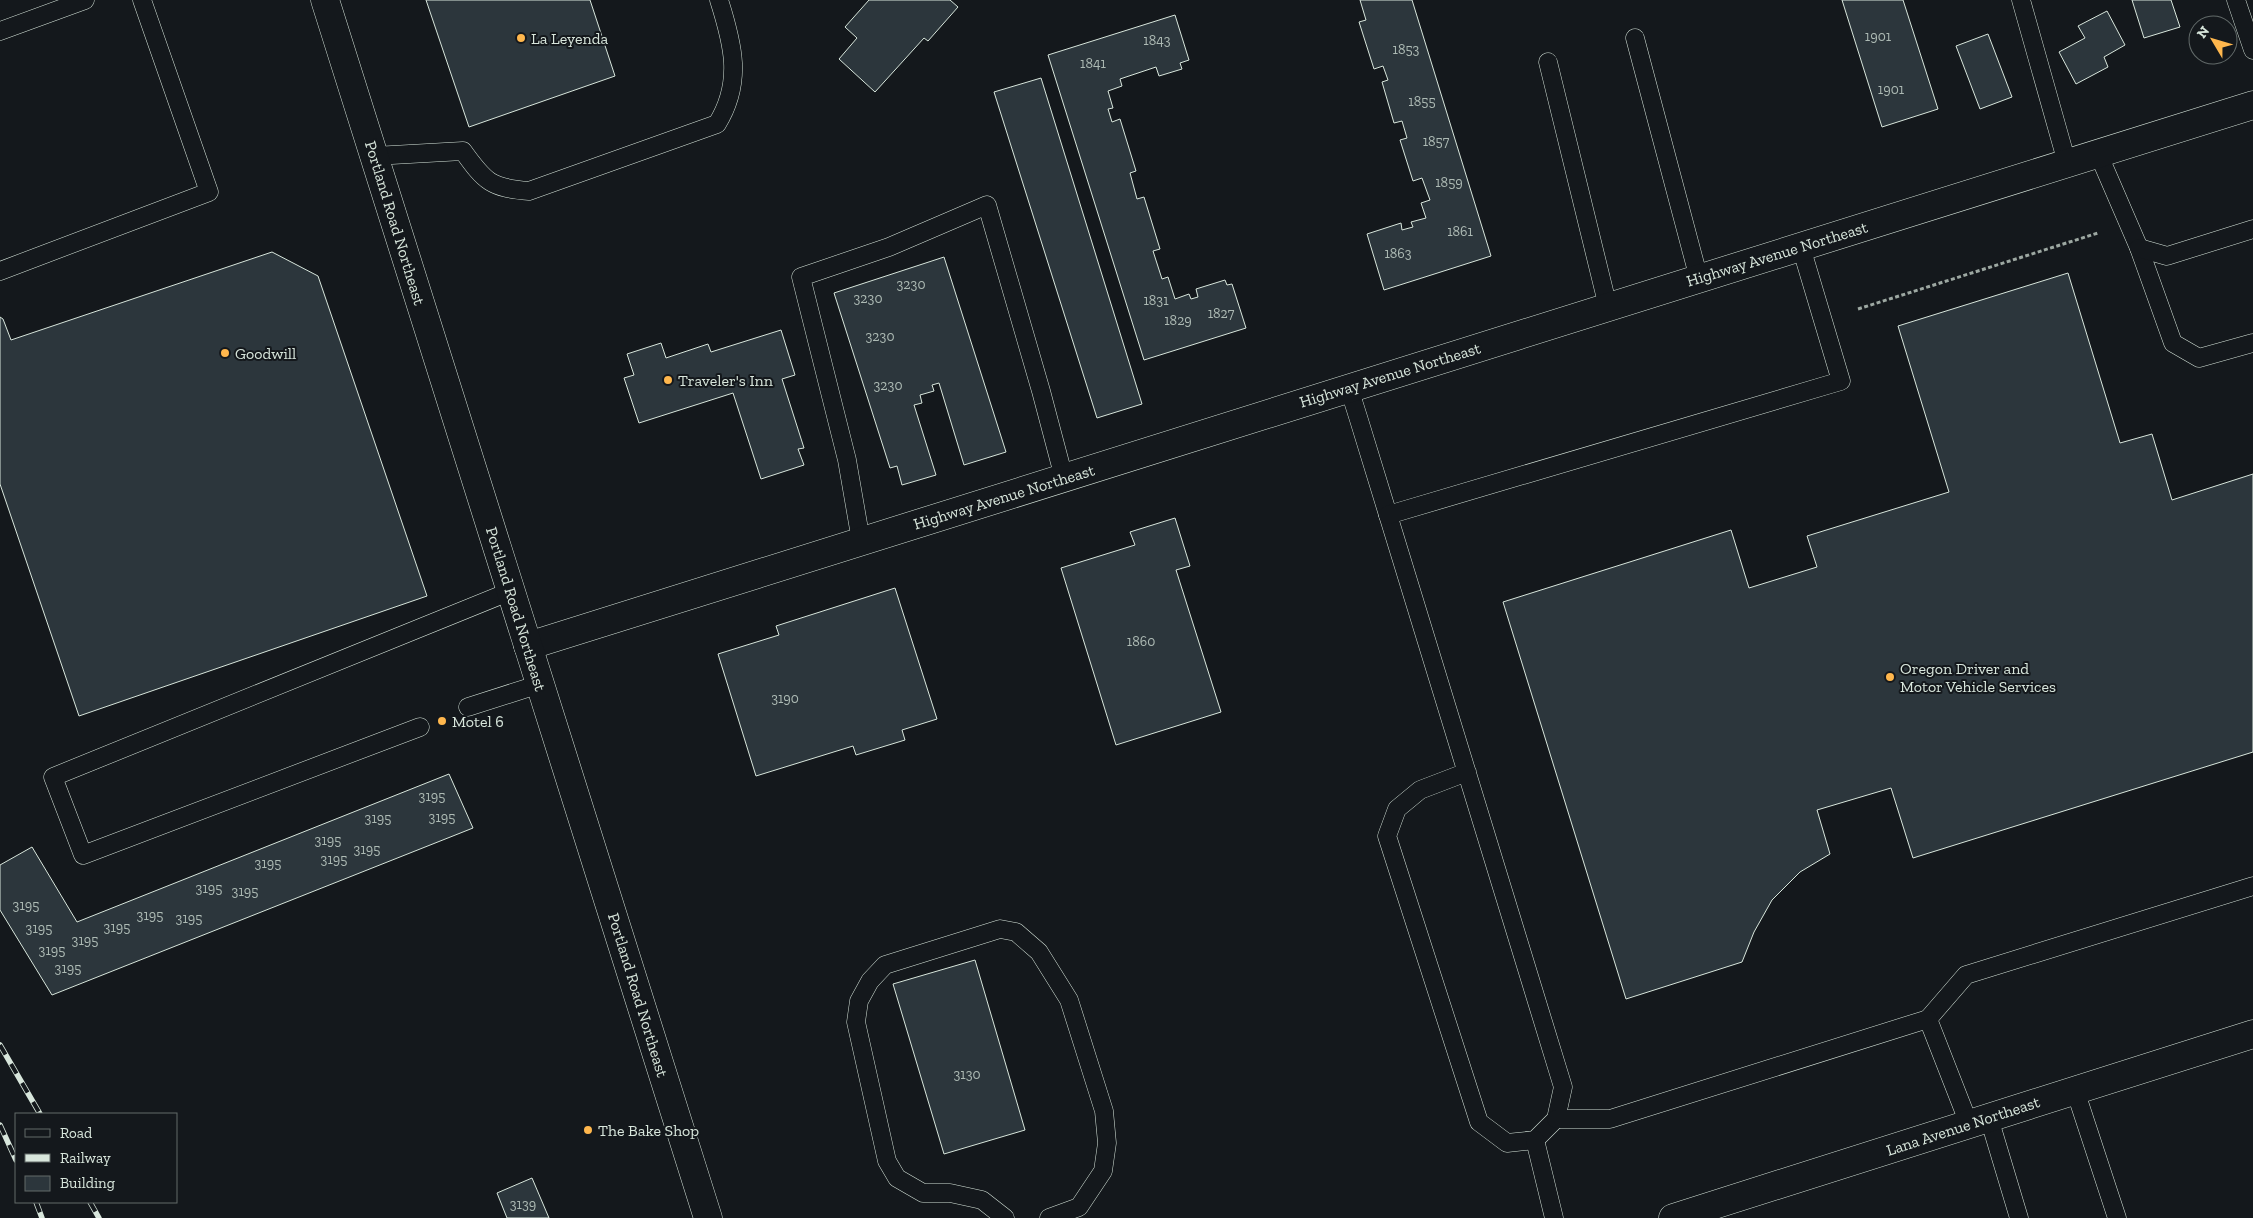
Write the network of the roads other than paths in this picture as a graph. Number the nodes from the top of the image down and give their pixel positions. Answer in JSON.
{"nodes":[{"id":1,"x":85,"y":0,"type":"edge"},
{"id":2,"x":142,"y":0,"type":"edge"},
{"id":3,"x":325,"y":0,"type":"edge"},
{"id":4,"x":719,"y":0,"type":"edge"},
{"id":5,"x":2021,"y":0,"type":"edge"},
{"id":6,"x":2236,"y":0,"type":"edge"},
{"id":7,"x":0,"y":31,"type":"edge"},
{"id":8,"x":1635,"y":38,"type":"dead end"},
{"id":9,"x":2253,"y":50,"type":"edge"},
{"id":10,"x":1548,"y":62,"type":"dead end"},
{"id":11,"x":2253,"y":105,"type":"edge"},
{"id":12,"x":2098,"y":153,"type":"junction"},
{"id":13,"x":374,"y":156,"type":"junction"},
{"id":14,"x":2066,"y":163,"type":"junction"},
{"id":15,"x":2253,"y":229,"type":"edge"},
{"id":16,"x":1801,"y":247,"type":"junction"},
{"id":17,"x":2139,"y":248,"type":"junction"},
{"id":18,"x":0,"y":270,"type":"edge"},
{"id":19,"x":1699,"y":278,"type":"junction"},
{"id":20,"x":1608,"y":307,"type":"junction"},
{"id":21,"x":2253,"y":342,"type":"edge"},
{"id":22,"x":1349,"y":388,"type":"junction"},
{"id":23,"x":1064,"y":478,"type":"junction"},
{"id":24,"x":1388,"y":515,"type":"junction"},
{"id":25,"x":861,"y":541,"type":"junction"},
{"id":26,"x":511,"y":591,"type":"junction"},
{"id":27,"x":528,"y":646,"type":"junction"},
{"id":28,"x":540,"y":684,"type":"junction"},
{"id":29,"x":468,"y":707,"type":"dead end"},
{"id":30,"x":420,"y":727,"type":"dead end"},
{"id":31,"x":1466,"y":772,"type":"junction"},
{"id":32,"x":2253,"y":886,"type":"edge"},
{"id":33,"x":1928,"y":1019,"type":"junction"},
{"id":34,"x":2253,"y":1034,"type":"edge"},
{"id":35,"x":2075,"y":1090,"type":"junction"},
{"id":36,"x":1556,"y":1119,"type":"junction"},
{"id":37,"x":1979,"y":1121,"type":"junction"},
{"id":38,"x":1535,"y":1140,"type":"junction"},
{"id":39,"x":1718,"y":1211,"type":"edge"},
{"id":40,"x":708,"y":1218,"type":"edge"},
{"id":41,"x":1005,"y":1218,"type":"edge"},
{"id":42,"x":1049,"y":1218,"type":"edge"},
{"id":43,"x":1554,"y":1218,"type":"edge"},
{"id":44,"x":1673,"y":1218,"type":"edge"},
{"id":45,"x":2019,"y":1218,"type":"edge"},
{"id":46,"x":2117,"y":1218,"type":"edge"}],
"edges":[{"from":1,"to":7,"type":"lane"},
{"from":2,"to":18,"type":"lane"},
{"from":3,"to":13,"type":"street","name":"Portland Road Northeast"},
{"from":4,"to":13,"type":"lane"},
{"from":5,"to":14,"type":"lane"},
{"from":6,"to":9,"type":"lane"},
{"from":8,"to":19,"type":"lane"},
{"from":10,"to":20,"type":"lane"},
{"from":11,"to":12,"type":"street","name":"Highway Avenue Northeast"},
{"from":12,"to":14,"type":"street","name":"Highway Avenue Northeast"},
{"from":12,"to":17,"type":"lane"},
{"from":13,"to":26,"type":"street","name":"Portland Road Northeast"},
{"from":14,"to":16,"type":"street","name":"Highway Avenue Northeast"},
{"from":15,"to":17,"type":"lane"},
{"from":16,"to":19,"type":"street","name":"Highway Avenue Northeast"},
{"from":16,"to":24,"type":"lane"},
{"from":17,"to":21,"type":"lane"},
{"from":19,"to":20,"type":"street","name":"Highway Avenue Northeast"},
{"from":20,"to":22,"type":"street","name":"Highway Avenue Northeast"},
{"from":22,"to":23,"type":"street","name":"Highway Avenue Northeast"},
{"from":22,"to":24,"type":"lane"},
{"from":23,"to":25,"type":"street","name":"Highway Avenue Northeast"},
{"from":23,"to":25,"type":"lane"},
{"from":24,"to":31,"type":"lane"},
{"from":25,"to":27,"type":"street","name":"Highway Avenue Northeast"},
{"from":26,"to":27,"type":"street","name":"Portland Road Northeast"},
{"from":26,"to":30,"type":"lane"},
{"from":27,"to":28,"type":"street","name":"Portland Road Northeast"},
{"from":28,"to":29,"type":"lane"},
{"from":28,"to":40,"type":"street","name":"Portland Road Northeast"},
{"from":31,"to":36,"type":"lane"},
{"from":31,"to":38,"type":"lane"},
{"from":32,"to":33,"type":"lane"},
{"from":33,"to":36,"type":"lane"},
{"from":33,"to":37,"type":"lane"},
{"from":34,"to":35,"type":"street","name":"Lana Avenue Northeast"},
{"from":35,"to":37,"type":"street","name":"Lana Avenue Northeast"},
{"from":35,"to":46,"type":"lane"},
{"from":36,"to":38,"type":"lane"},
{"from":37,"to":39,"type":"street","name":"Lana Avenue Northeast"},
{"from":37,"to":45,"type":"lane"},
{"from":38,"to":43,"type":"lane"},
{"from":39,"to":44,"type":"street","name":"Lana Avenue Northeast"},
{"from":41,"to":42,"type":"lane"}]}
